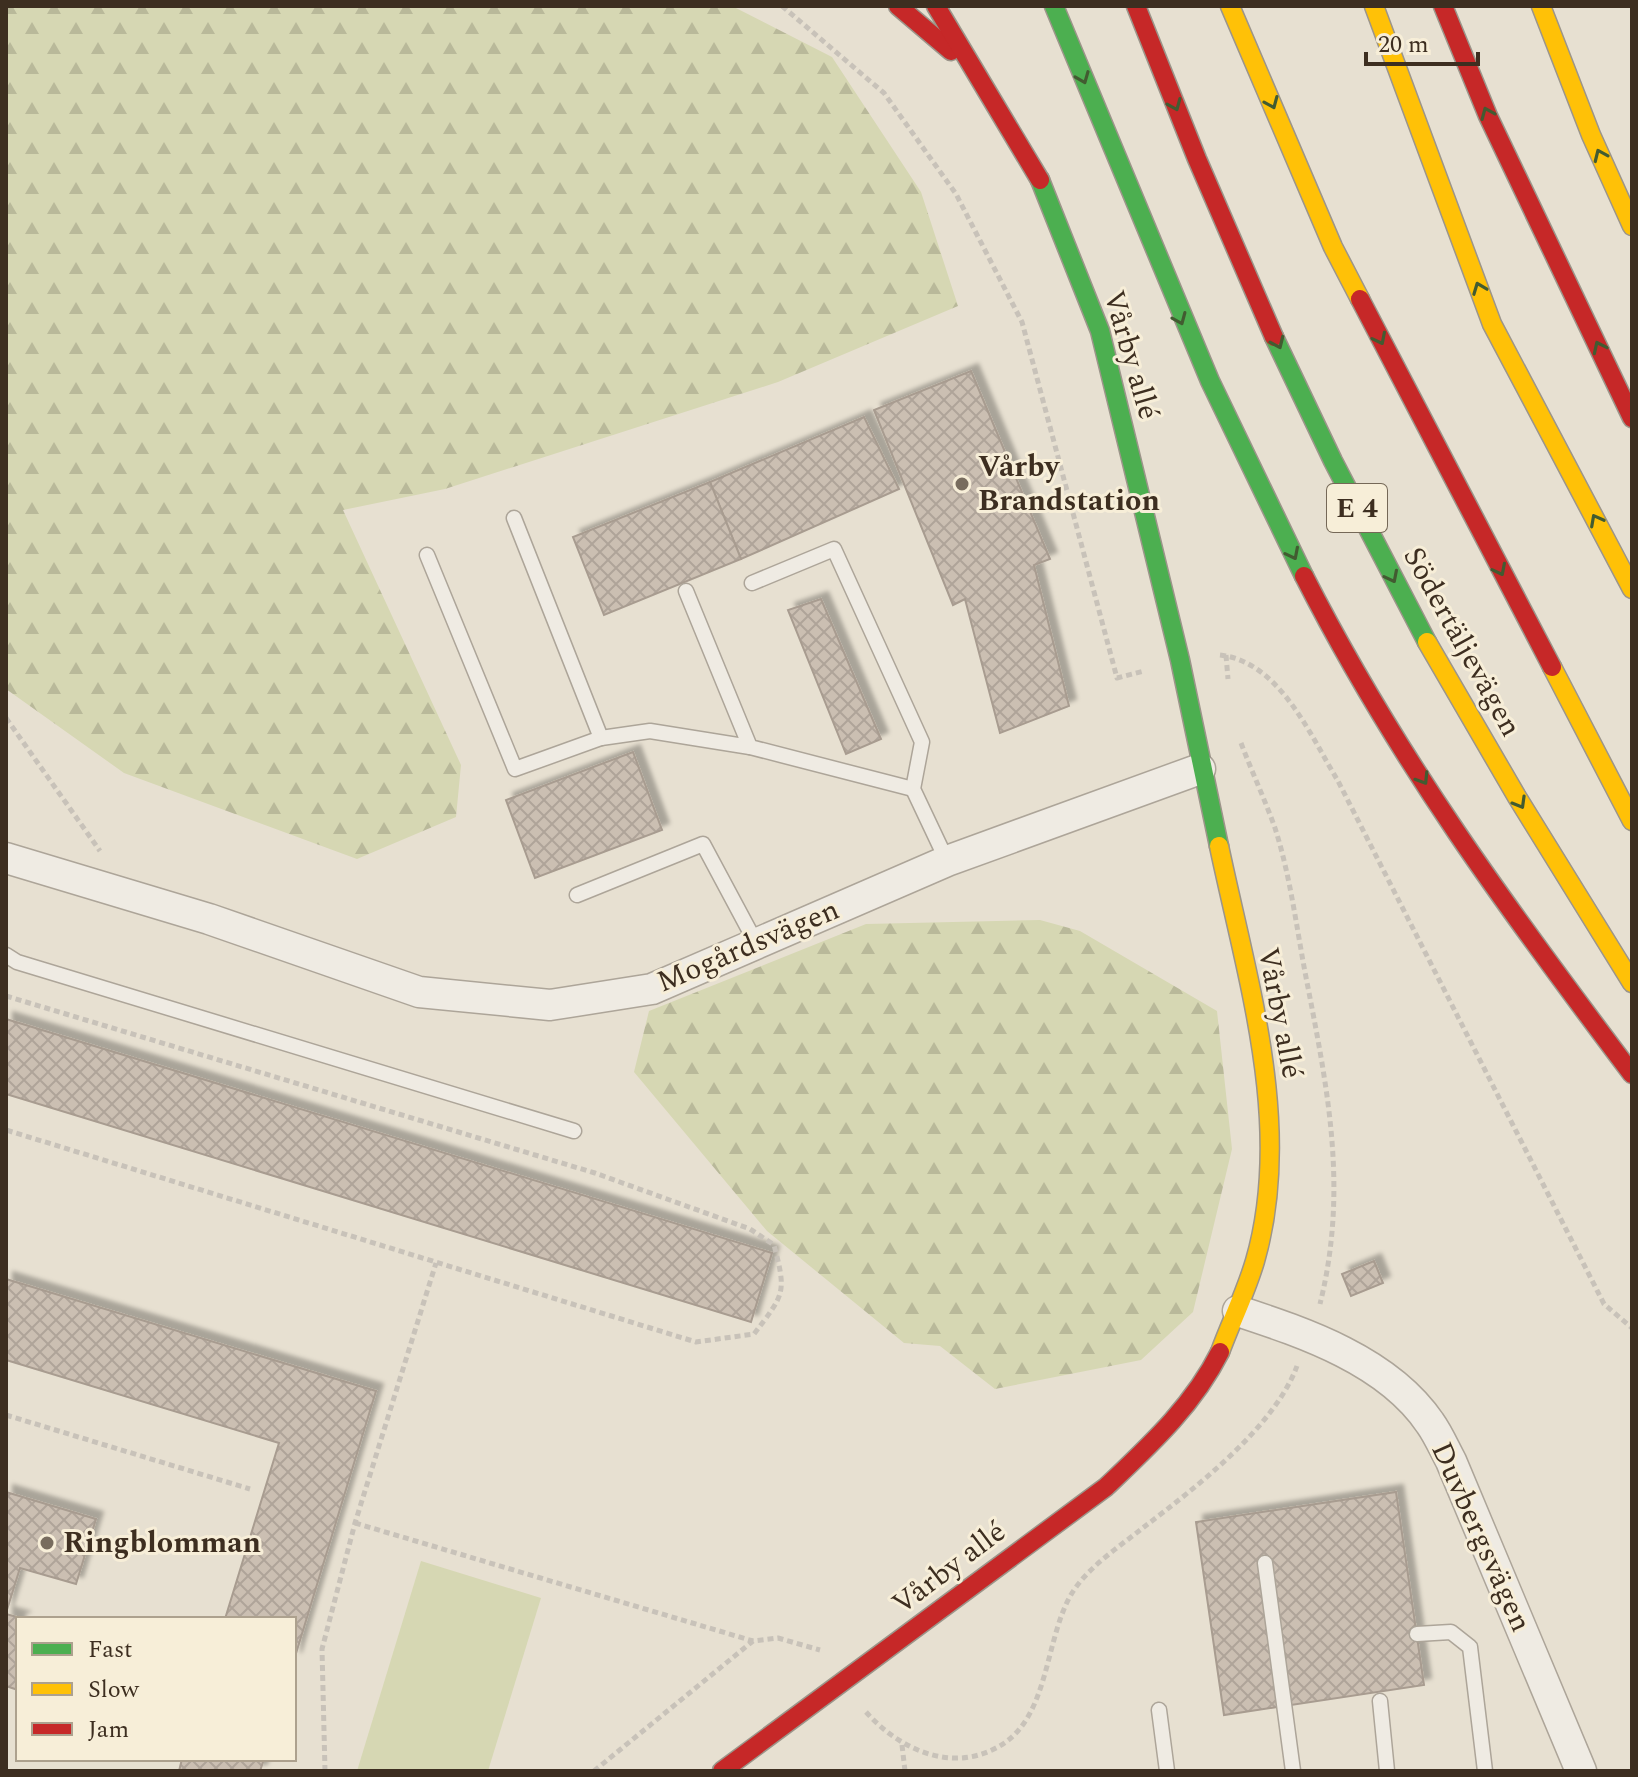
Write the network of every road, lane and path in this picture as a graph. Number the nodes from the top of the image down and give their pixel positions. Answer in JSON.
{"nodes":[{"id":1,"x":782,"y":6,"type":"edge"},
{"id":2,"x":898,"y":6,"type":"edge"},
{"id":3,"x":936,"y":6,"type":"edge"},
{"id":4,"x":1054,"y":6,"type":"edge"},
{"id":5,"x":1136,"y":6,"type":"edge"},
{"id":6,"x":1230,"y":6,"type":"edge"},
{"id":7,"x":1374,"y":6,"type":"edge"},
{"id":8,"x":1443,"y":6,"type":"edge"},
{"id":9,"x":1541,"y":6,"type":"edge"},
{"id":10,"x":970,"y":68,"type":"junction"},
{"id":11,"x":1632,"y":226,"type":"edge"},
{"id":12,"x":1632,"y":418,"type":"edge"},
{"id":13,"x":514,"y":518,"type":"dead end"},
{"id":14,"x":427,"y":555,"type":"dead end"},
{"id":15,"x":752,"y":583,"type":"dead end"},
{"id":16,"x":1632,"y":589,"type":"edge"},
{"id":17,"x":686,"y":591,"type":"dead end"},
{"id":18,"x":1180,"y":660,"type":"junction"},
{"id":19,"x":1228,"y":690,"type":"dead end"},
{"id":20,"x":6,"y":718,"type":"edge"},
{"id":21,"x":1237,"y":728,"type":"dead end"},
{"id":22,"x":601,"y":738,"type":"junction"},
{"id":23,"x":750,"y":747,"type":"junction"},
{"id":24,"x":1200,"y":769,"type":"junction"},
{"id":25,"x":913,"y":789,"type":"junction"},
{"id":26,"x":1632,"y":821,"type":"edge"},
{"id":27,"x":6,"y":858,"type":"edge"},
{"id":28,"x":947,"y":861,"type":"junction"},
{"id":29,"x":577,"y":895,"type":"dead end"},
{"id":30,"x":134,"y":899,"type":"junction"},
{"id":31,"x":756,"y":943,"type":"junction"},
{"id":32,"x":6,"y":955,"type":"edge"},
{"id":33,"x":1632,"y":983,"type":"edge"},
{"id":34,"x":6,"y":996,"type":"edge"},
{"id":35,"x":1632,"y":1074,"type":"edge"},
{"id":36,"x":6,"y":1130,"type":"edge"},
{"id":37,"x":574,"y":1131,"type":"dead end"},
{"id":38,"x":436,"y":1263,"type":"junction"},
{"id":39,"x":1238,"y":1311,"type":"junction"},
{"id":40,"x":1632,"y":1328,"type":"edge"},
{"id":41,"x":1309,"y":1336,"type":"junction"},
{"id":42,"x":6,"y":1415,"type":"edge"},
{"id":43,"x":250,"y":1489,"type":"dead end"},
{"id":44,"x":355,"y":1523,"type":"junction"},
{"id":45,"x":1265,"y":1563,"type":"dead end"},
{"id":46,"x":1417,"y":1634,"type":"dead end"},
{"id":47,"x":753,"y":1641,"type":"junction"},
{"id":48,"x":822,"y":1651,"type":"dead end"},
{"id":49,"x":1380,"y":1701,"type":"dead end"},
{"id":50,"x":1159,"y":1710,"type":"dead end"},
{"id":51,"x":866,"y":1711,"type":"dead end"},
{"id":52,"x":902,"y":1745,"type":"junction"},
{"id":53,"x":325,"y":1771,"type":"edge"},
{"id":54,"x":594,"y":1771,"type":"edge"},
{"id":55,"x":722,"y":1771,"type":"edge"},
{"id":56,"x":905,"y":1771,"type":"edge"},
{"id":57,"x":1167,"y":1771,"type":"edge"},
{"id":58,"x":1293,"y":1771,"type":"edge"},
{"id":59,"x":1387,"y":1771,"type":"edge"},
{"id":60,"x":1485,"y":1771,"type":"edge"},
{"id":61,"x":1581,"y":1771,"type":"edge"}],
"edges":[{"from":1,"to":18,"type":"path"},
{"from":2,"to":10,"type":"main road","name":"Vårby allé"},
{"from":3,"to":10,"type":"main road","name":"Vårby allé"},
{"from":4,"to":35,"type":"main road","one_way":true},
{"from":5,"to":33,"type":"main road","name":"Södertäljevägen","number":"E 4","one_way":true},
{"from":6,"to":26,"type":"main road","one_way":true},
{"from":16,"to":7,"type":"main road","one_way":true},
{"from":12,"to":8,"type":"main road","one_way":true},
{"from":11,"to":9,"type":"main road","one_way":true},
{"from":10,"to":18,"type":"main road","name":"Vårby allé"},
{"from":13,"to":22,"type":"lane"},
{"from":14,"to":22,"type":"lane"},
{"from":15,"to":25,"type":"lane"},
{"from":17,"to":23,"type":"lane"},
{"from":18,"to":24,"type":"main road","name":"Vårby allé"},
{"from":19,"to":40,"type":"path"},
{"from":20,"to":30,"type":"path"},
{"from":21,"to":41,"type":"path"},
{"from":22,"to":23,"type":"lane"},
{"from":23,"to":25,"type":"lane"},
{"from":24,"to":28,"type":"street","name":"Mogårdsvägen"},
{"from":24,"to":39,"type":"main road","name":"Vårby allé"},
{"from":25,"to":28,"type":"lane"},
{"from":27,"to":30,"type":"street","name":"Mogårdsvägen"},
{"from":28,"to":31,"type":"street","name":"Mogårdsvägen"},
{"from":29,"to":31,"type":"lane"},
{"from":30,"to":31,"type":"street","name":"Mogårdsvägen"},
{"from":32,"to":37,"type":"lane"},
{"from":34,"to":38,"type":"path"},
{"from":36,"to":38,"type":"path"},
{"from":38,"to":44,"type":"path"},
{"from":39,"to":41,"type":"street","name":"Duvbergsvägen"},
{"from":39,"to":55,"type":"main road","name":"Vårby allé"},
{"from":41,"to":52,"type":"path"},
{"from":41,"to":61,"type":"street","name":"Duvbergsvägen"},
{"from":42,"to":43,"type":"path"},
{"from":44,"to":47,"type":"path"},
{"from":44,"to":53,"type":"path"},
{"from":45,"to":58,"type":"lane"},
{"from":46,"to":60,"type":"lane"},
{"from":47,"to":48,"type":"path"},
{"from":47,"to":54,"type":"path"},
{"from":49,"to":59,"type":"lane"},
{"from":50,"to":57,"type":"lane"},
{"from":51,"to":52,"type":"path"},
{"from":52,"to":56,"type":"path"}]}
